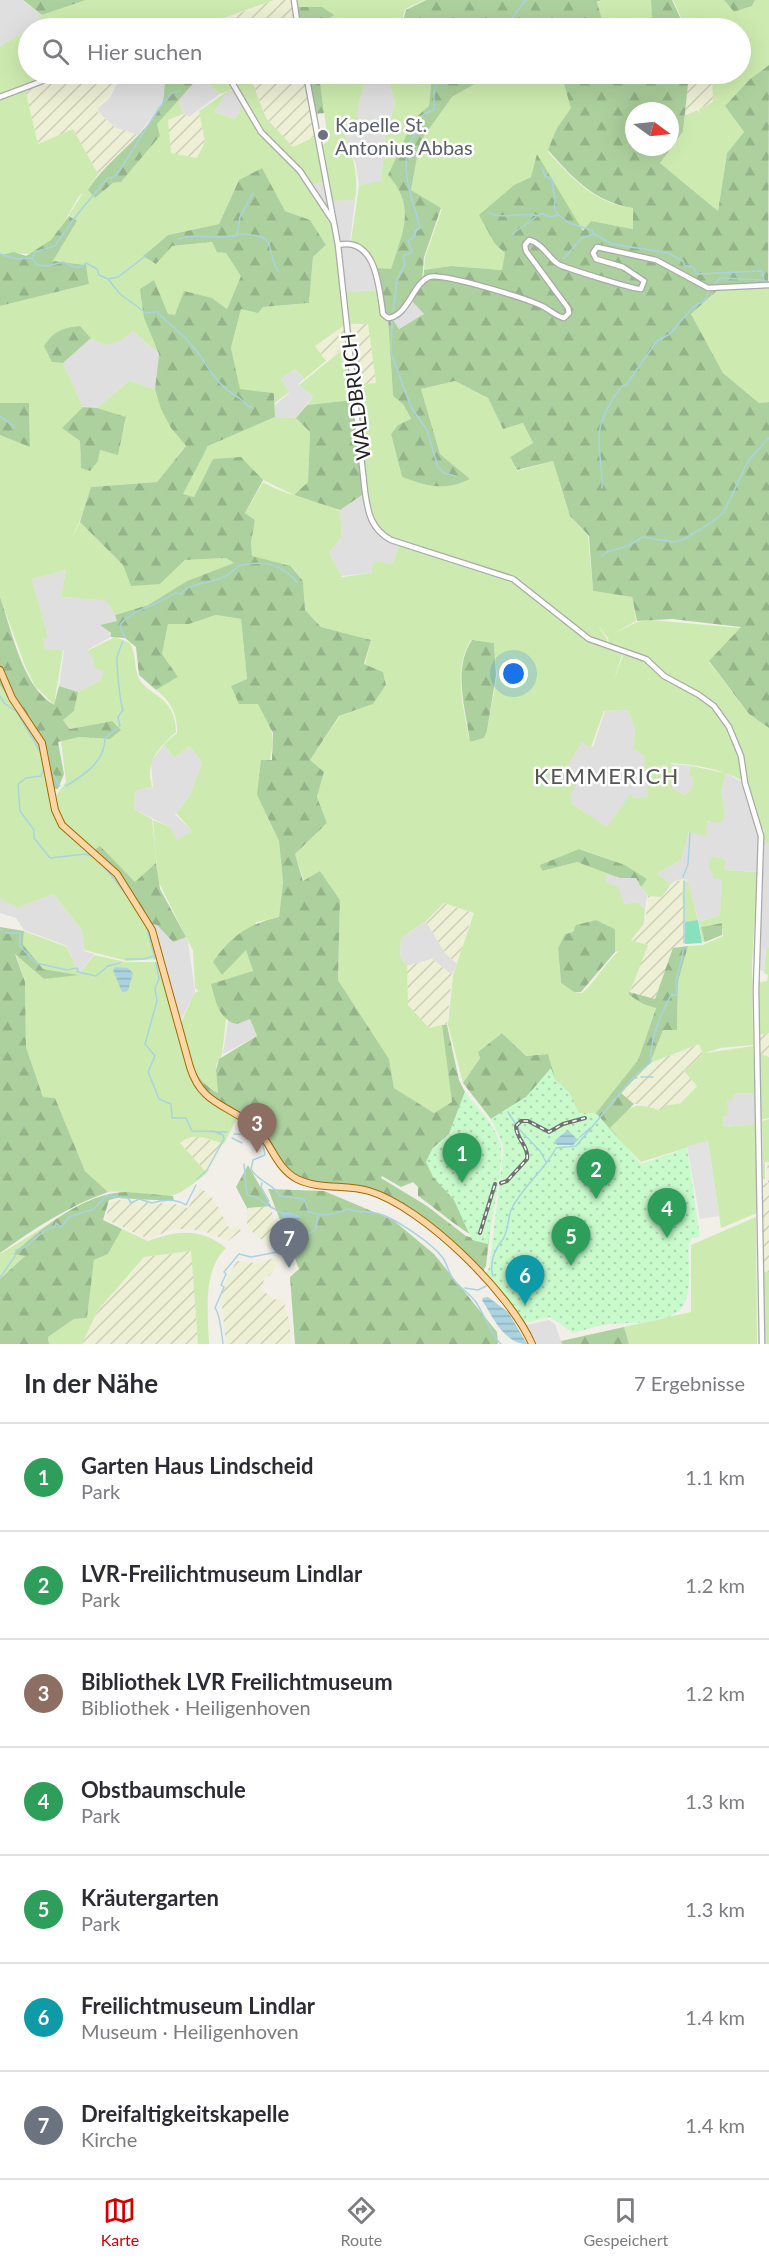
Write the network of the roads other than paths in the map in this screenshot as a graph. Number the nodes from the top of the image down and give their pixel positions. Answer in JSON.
{"nodes":[{"id":1,"x":294,"y":0,"type":"edge"},
{"id":2,"x":297,"y":18,"type":"edge"},
{"id":3,"x":34,"y":84,"type":"edge"},
{"id":4,"x":233,"y":84,"type":"edge"},
{"id":5,"x":308,"y":84,"type":"edge"},
{"id":6,"x":0,"y":97,"type":"edge"},
{"id":7,"x":334,"y":223,"type":"junction"},
{"id":8,"x":338,"y":245,"type":"junction"},
{"id":9,"x":769,"y":285,"type":"edge"},
{"id":10,"x":0,"y":670,"type":"edge"},
{"id":11,"x":532,"y":1344,"type":"edge"},
{"id":12,"x":762,"y":1344,"type":"edge"}],
"edges":[{"from":1,"to":2,"type":"street"},
{"from":3,"to":6,"type":"street"},
{"from":4,"to":7,"type":"street"},
{"from":5,"to":7,"type":"street","name":"WALDBRUCH"},
{"from":7,"to":8,"type":"street","name":"WALDBRUCH"},
{"from":8,"to":9,"type":"street"},
{"from":8,"to":12,"type":"street","name":"WALDBRUCH"},
{"from":10,"to":11,"type":"main road"}]}
